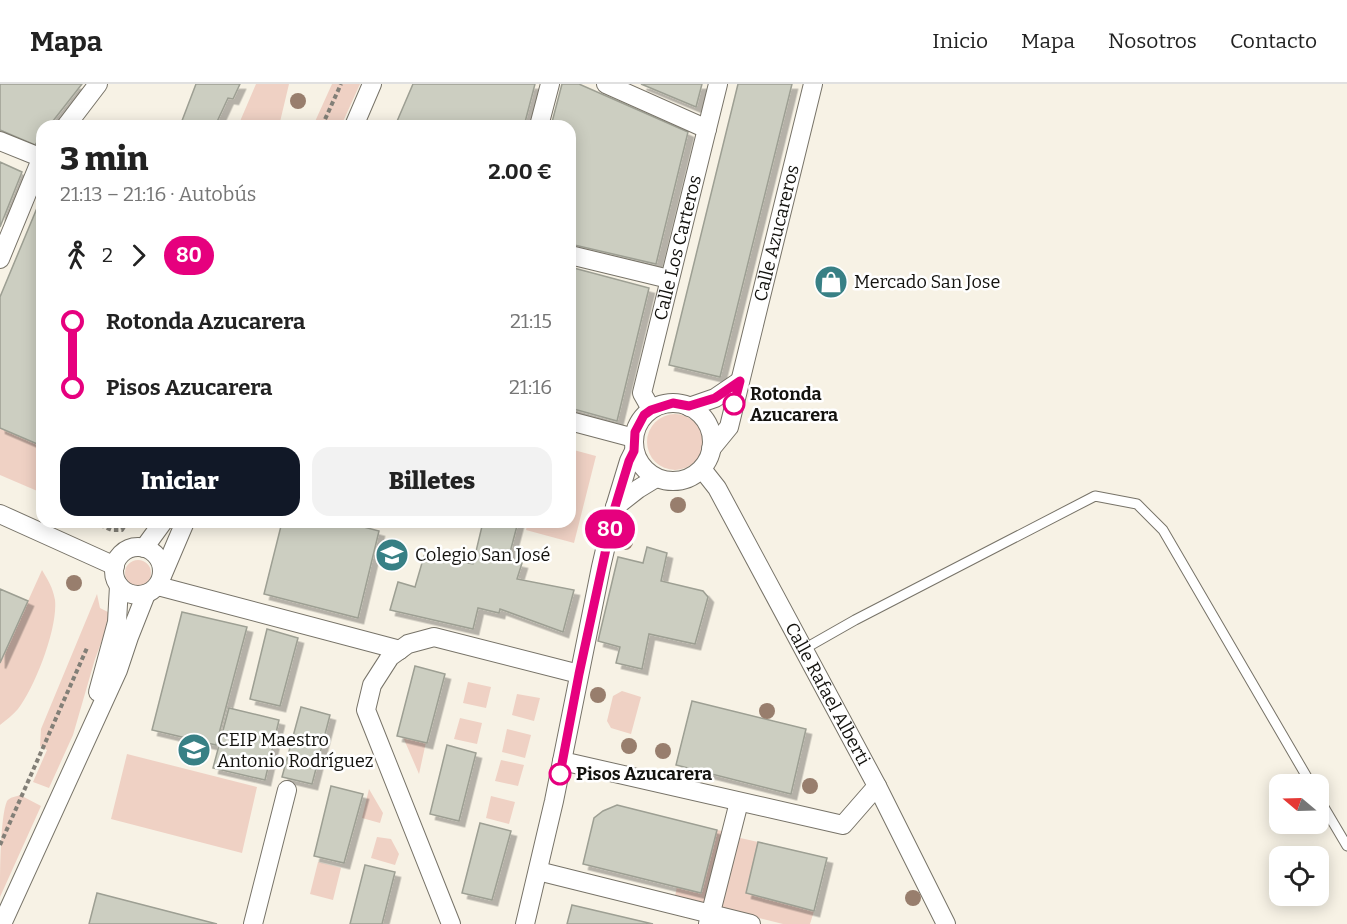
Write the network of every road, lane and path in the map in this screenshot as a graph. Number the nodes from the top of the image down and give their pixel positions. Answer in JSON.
{"nodes":[{"id":1,"x":98,"y":84,"type":"edge"},
{"id":2,"x":341,"y":84,"type":"edge"},
{"id":3,"x":372,"y":84,"type":"edge"},
{"id":4,"x":550,"y":84,"type":"edge"},
{"id":5,"x":606,"y":84,"type":"edge"},
{"id":6,"x":718,"y":84,"type":"edge"},
{"id":7,"x":813,"y":84,"type":"edge"},
{"id":8,"x":71,"y":120,"type":"edge"},
{"id":9,"x":325,"y":120,"type":"edge"},
{"id":10,"x":357,"y":120,"type":"edge"},
{"id":11,"x":541,"y":120,"type":"edge"},
{"id":12,"x":707,"y":129,"type":"junction"},
{"id":13,"x":0,"y":141,"type":"edge"},
{"id":14,"x":36,"y":155,"type":"edge"},
{"id":15,"x":36,"y":172,"type":"edge"},
{"id":16,"x":576,"y":256,"type":"edge"},
{"id":17,"x":0,"y":259,"type":"edge"},
{"id":18,"x":669,"y":279,"type":"junction"},
{"id":19,"x":740,"y":381,"type":"junction"},
{"id":20,"x":689,"y":406,"type":"junction"},
{"id":21,"x":651,"y":410,"type":"junction"},
{"id":22,"x":576,"y":423,"type":"edge"},
{"id":23,"x":634,"y":444,"type":"junction"},
{"id":24,"x":711,"y":449,"type":"junction"},
{"id":25,"x":702,"y":469,"type":"junction"},
{"id":26,"x":656,"y":478,"type":"junction"},
{"id":27,"x":615,"y":507,"type":"junction"},
{"id":28,"x":0,"y":514,"type":"edge"},
{"id":29,"x":107,"y":528,"type":"edge"},
{"id":30,"x":123,"y":528,"type":"edge"},
{"id":31,"x":159,"y":528,"type":"edge"},
{"id":32,"x":182,"y":528,"type":"edge"},
{"id":33,"x":144,"y":548,"type":"junction"},
{"id":34,"x":115,"y":566,"type":"junction"},
{"id":35,"x":119,"y":586,"type":"junction"},
{"id":36,"x":155,"y":586,"type":"junction"},
{"id":37,"x":90,"y":642,"type":"dead end"},
{"id":38,"x":400,"y":650,"type":"junction"},
{"id":39,"x":804,"y":650,"type":"junction"},
{"id":40,"x":579,"y":674,"type":"junction"},
{"id":41,"x":562,"y":761,"type":"junction"},
{"id":42,"x":1305,"y":774,"type":"edge"},
{"id":43,"x":66,"y":782,"type":"junction"},
{"id":44,"x":877,"y":786,"type":"junction"},
{"id":45,"x":287,"y":790,"type":"dead end"},
{"id":46,"x":739,"y":802,"type":"junction"},
{"id":47,"x":1329,"y":816,"type":"edge"},
{"id":48,"x":0,"y":845,"type":"edge"},
{"id":49,"x":1347,"y":846,"type":"edge"},
{"id":50,"x":538,"y":871,"type":"junction"},
{"id":51,"x":710,"y":919,"type":"edge"},
{"id":52,"x":2,"y":924,"type":"edge"},
{"id":53,"x":253,"y":924,"type":"edge"},
{"id":54,"x":451,"y":924,"type":"edge"},
{"id":55,"x":525,"y":924,"type":"edge"},
{"id":56,"x":751,"y":924,"type":"edge"},
{"id":57,"x":945,"y":924,"type":"edge"}],
"edges":[{"from":1,"to":8,"type":"street"},
{"from":2,"to":9,"type":"path"},
{"from":3,"to":10,"type":"street"},
{"from":4,"to":11,"type":"street"},
{"from":5,"to":12,"type":"street"},
{"from":6,"to":12,"type":"street","name":"Calle Los Carteros"},
{"from":7,"to":19,"type":"street","name":"Calle Azucareros"},
{"from":12,"to":18,"type":"street","name":"Calle Los Carteros"},
{"from":13,"to":14,"type":"street"},
{"from":15,"to":17,"type":"street"},
{"from":16,"to":18,"type":"street"},
{"from":18,"to":21,"type":"street","name":"Calle Los Carteros"},
{"from":19,"to":20,"type":"street"},
{"from":19,"to":24,"type":"street","name":"Calle Azucareros"},
{"from":20,"to":21,"type":"street"},
{"from":20,"to":24,"type":"street"},
{"from":21,"to":23,"type":"street"},
{"from":22,"to":23,"type":"street"},
{"from":23,"to":26,"type":"street"},
{"from":23,"to":27,"type":"street"},
{"from":24,"to":25,"type":"street"},
{"from":25,"to":26,"type":"street"},
{"from":25,"to":39,"type":"street","name":"Calle Rafael Alberti"},
{"from":26,"to":27,"type":"street"},
{"from":27,"to":40,"type":"street"},
{"from":28,"to":34,"type":"street"},
{"from":29,"to":30,"type":"path"},
{"from":31,"to":33,"type":"street"},
{"from":32,"to":36,"type":"street"},
{"from":33,"to":34,"type":"street"},
{"from":33,"to":36,"type":"street"},
{"from":34,"to":35,"type":"street"},
{"from":35,"to":36,"type":"street"},
{"from":35,"to":43,"type":"street"},
{"from":36,"to":38,"type":"street"},
{"from":36,"to":43,"type":"street"},
{"from":37,"to":48,"type":"path"},
{"from":38,"to":40,"type":"street"},
{"from":38,"to":54,"type":"street"},
{"from":39,"to":42,"type":"lane"},
{"from":39,"to":44,"type":"street","name":"Calle Rafael Alberti"},
{"from":40,"to":41,"type":"street"},
{"from":41,"to":46,"type":"street"},
{"from":41,"to":50,"type":"street"},
{"from":43,"to":52,"type":"street"},
{"from":44,"to":46,"type":"street"},
{"from":44,"to":57,"type":"street","name":"Calle Rafael Alberti"},
{"from":45,"to":53,"type":"street"},
{"from":46,"to":51,"type":"street"},
{"from":47,"to":49,"type":"lane"},
{"from":50,"to":51,"type":"street"},
{"from":50,"to":55,"type":"street"},
{"from":51,"to":56,"type":"street"}]}
